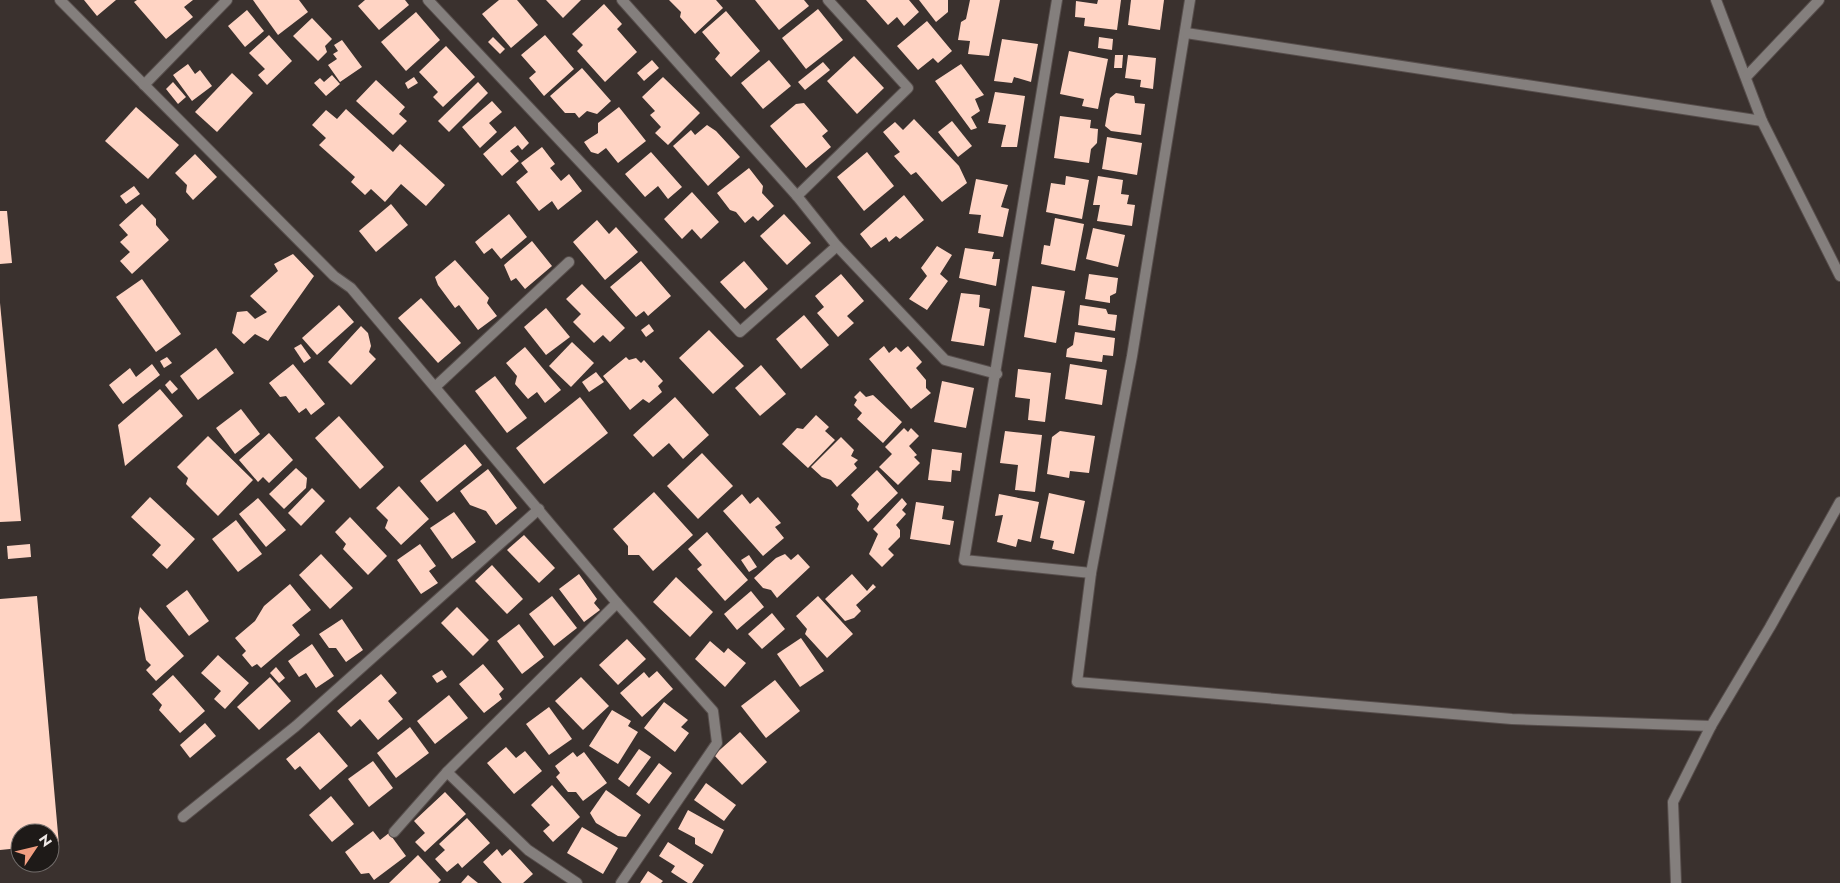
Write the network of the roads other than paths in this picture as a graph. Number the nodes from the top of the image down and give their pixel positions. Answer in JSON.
{"nodes":[{"id":1,"x":60,"y":0,"type":"edge"},
{"id":2,"x":227,"y":0,"type":"edge"},
{"id":3,"x":428,"y":0,"type":"edge"},
{"id":4,"x":622,"y":0,"type":"edge"},
{"id":5,"x":828,"y":0,"type":"edge"},
{"id":6,"x":1057,"y":0,"type":"edge"},
{"id":7,"x":1190,"y":0,"type":"edge"},
{"id":8,"x":1716,"y":0,"type":"edge"},
{"id":9,"x":1819,"y":0,"type":"edge"},
{"id":10,"x":1186,"y":33,"type":"junction"},
{"id":11,"x":1746,"y":77,"type":"junction"},
{"id":12,"x":144,"y":86,"type":"junction"},
{"id":13,"x":1762,"y":120,"type":"junction"},
{"id":14,"x":797,"y":196,"type":"junction"},
{"id":15,"x":837,"y":246,"type":"junction"},
{"id":16,"x":569,"y":262,"type":"dead end"},
{"id":17,"x":1840,"y":276,"type":"edge"},
{"id":18,"x":997,"y":374,"type":"junction"},
{"id":19,"x":435,"y":387,"type":"junction"},
{"id":20,"x":1840,"y":502,"type":"edge"},
{"id":21,"x":539,"y":509,"type":"junction"},
{"id":22,"x":1091,"y":573,"type":"junction"},
{"id":23,"x":617,"y":603,"type":"junction"},
{"id":24,"x":1711,"y":726,"type":"junction"},
{"id":25,"x":447,"y":772,"type":"junction"},
{"id":26,"x":183,"y":817,"type":"dead end"},
{"id":27,"x":394,"y":832,"type":"dead end"},
{"id":28,"x":577,"y":883,"type":"edge"},
{"id":29,"x":621,"y":883,"type":"edge"},
{"id":30,"x":1676,"y":883,"type":"edge"}],
"edges":[{"from":1,"to":12,"type":"street"},
{"from":2,"to":12,"type":"street"},
{"from":3,"to":15,"type":"street"},
{"from":4,"to":14,"type":"street"},
{"from":5,"to":14,"type":"street"},
{"from":6,"to":18,"type":"street"},
{"from":7,"to":10,"type":"street"},
{"from":8,"to":11,"type":"street"},
{"from":9,"to":11,"type":"street"},
{"from":10,"to":13,"type":"street"},
{"from":10,"to":22,"type":"street"},
{"from":11,"to":13,"type":"street"},
{"from":12,"to":19,"type":"street"},
{"from":13,"to":17,"type":"street"},
{"from":14,"to":15,"type":"street"},
{"from":15,"to":18,"type":"street"},
{"from":16,"to":19,"type":"street"},
{"from":18,"to":22,"type":"street"},
{"from":19,"to":21,"type":"street"},
{"from":20,"to":24,"type":"street"},
{"from":21,"to":23,"type":"street"},
{"from":21,"to":26,"type":"street"},
{"from":22,"to":24,"type":"street"},
{"from":23,"to":25,"type":"street"},
{"from":23,"to":29,"type":"street"},
{"from":24,"to":30,"type":"street"},
{"from":25,"to":27,"type":"street"},
{"from":25,"to":28,"type":"street"}]}
